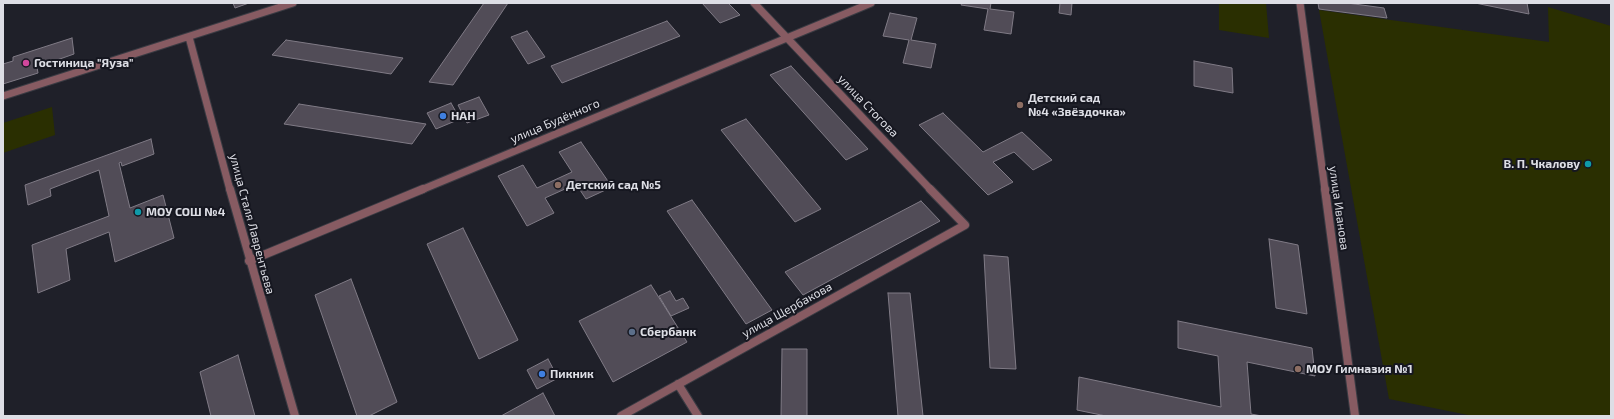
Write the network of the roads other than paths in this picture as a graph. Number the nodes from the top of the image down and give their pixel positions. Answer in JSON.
{"nodes":[{"id":1,"x":293,"y":3,"type":"edge"},
{"id":2,"x":754,"y":3,"type":"edge"},
{"id":3,"x":871,"y":3,"type":"edge"},
{"id":4,"x":1300,"y":3,"type":"edge"},
{"id":5,"x":189,"y":37,"type":"junction"},
{"id":6,"x":787,"y":38,"type":"junction"},
{"id":7,"x":3,"y":96,"type":"edge"},
{"id":8,"x":965,"y":225,"type":"joint"},
{"id":9,"x":249,"y":261,"type":"junction"},
{"id":10,"x":678,"y":384,"type":"junction"},
{"id":11,"x":295,"y":416,"type":"edge"},
{"id":12,"x":620,"y":416,"type":"edge"},
{"id":13,"x":698,"y":416,"type":"edge"},
{"id":14,"x":1354,"y":416,"type":"edge"}],
"edges":[{"from":1,"to":5,"type":"street"},
{"from":2,"to":6,"type":"street","name":"улица Стогова"},
{"from":3,"to":6,"type":"street","name":"улица Будённого"},
{"from":4,"to":14,"type":"street","name":"улица Иванова"},
{"from":5,"to":7,"type":"street"},
{"from":5,"to":9,"type":"street","name":"улица Сталя Лаврентьева"},
{"from":6,"to":8,"type":"street","name":"улица Стогова"},
{"from":6,"to":9,"type":"street","name":"улица Будённого"},
{"from":8,"to":10,"type":"street","name":"улица Щербакова"},
{"from":9,"to":11,"type":"street","name":"улица Сталя Лаврентьева"},
{"from":10,"to":12,"type":"street","name":"улица Щербакова"},
{"from":10,"to":13,"type":"street"}]}
